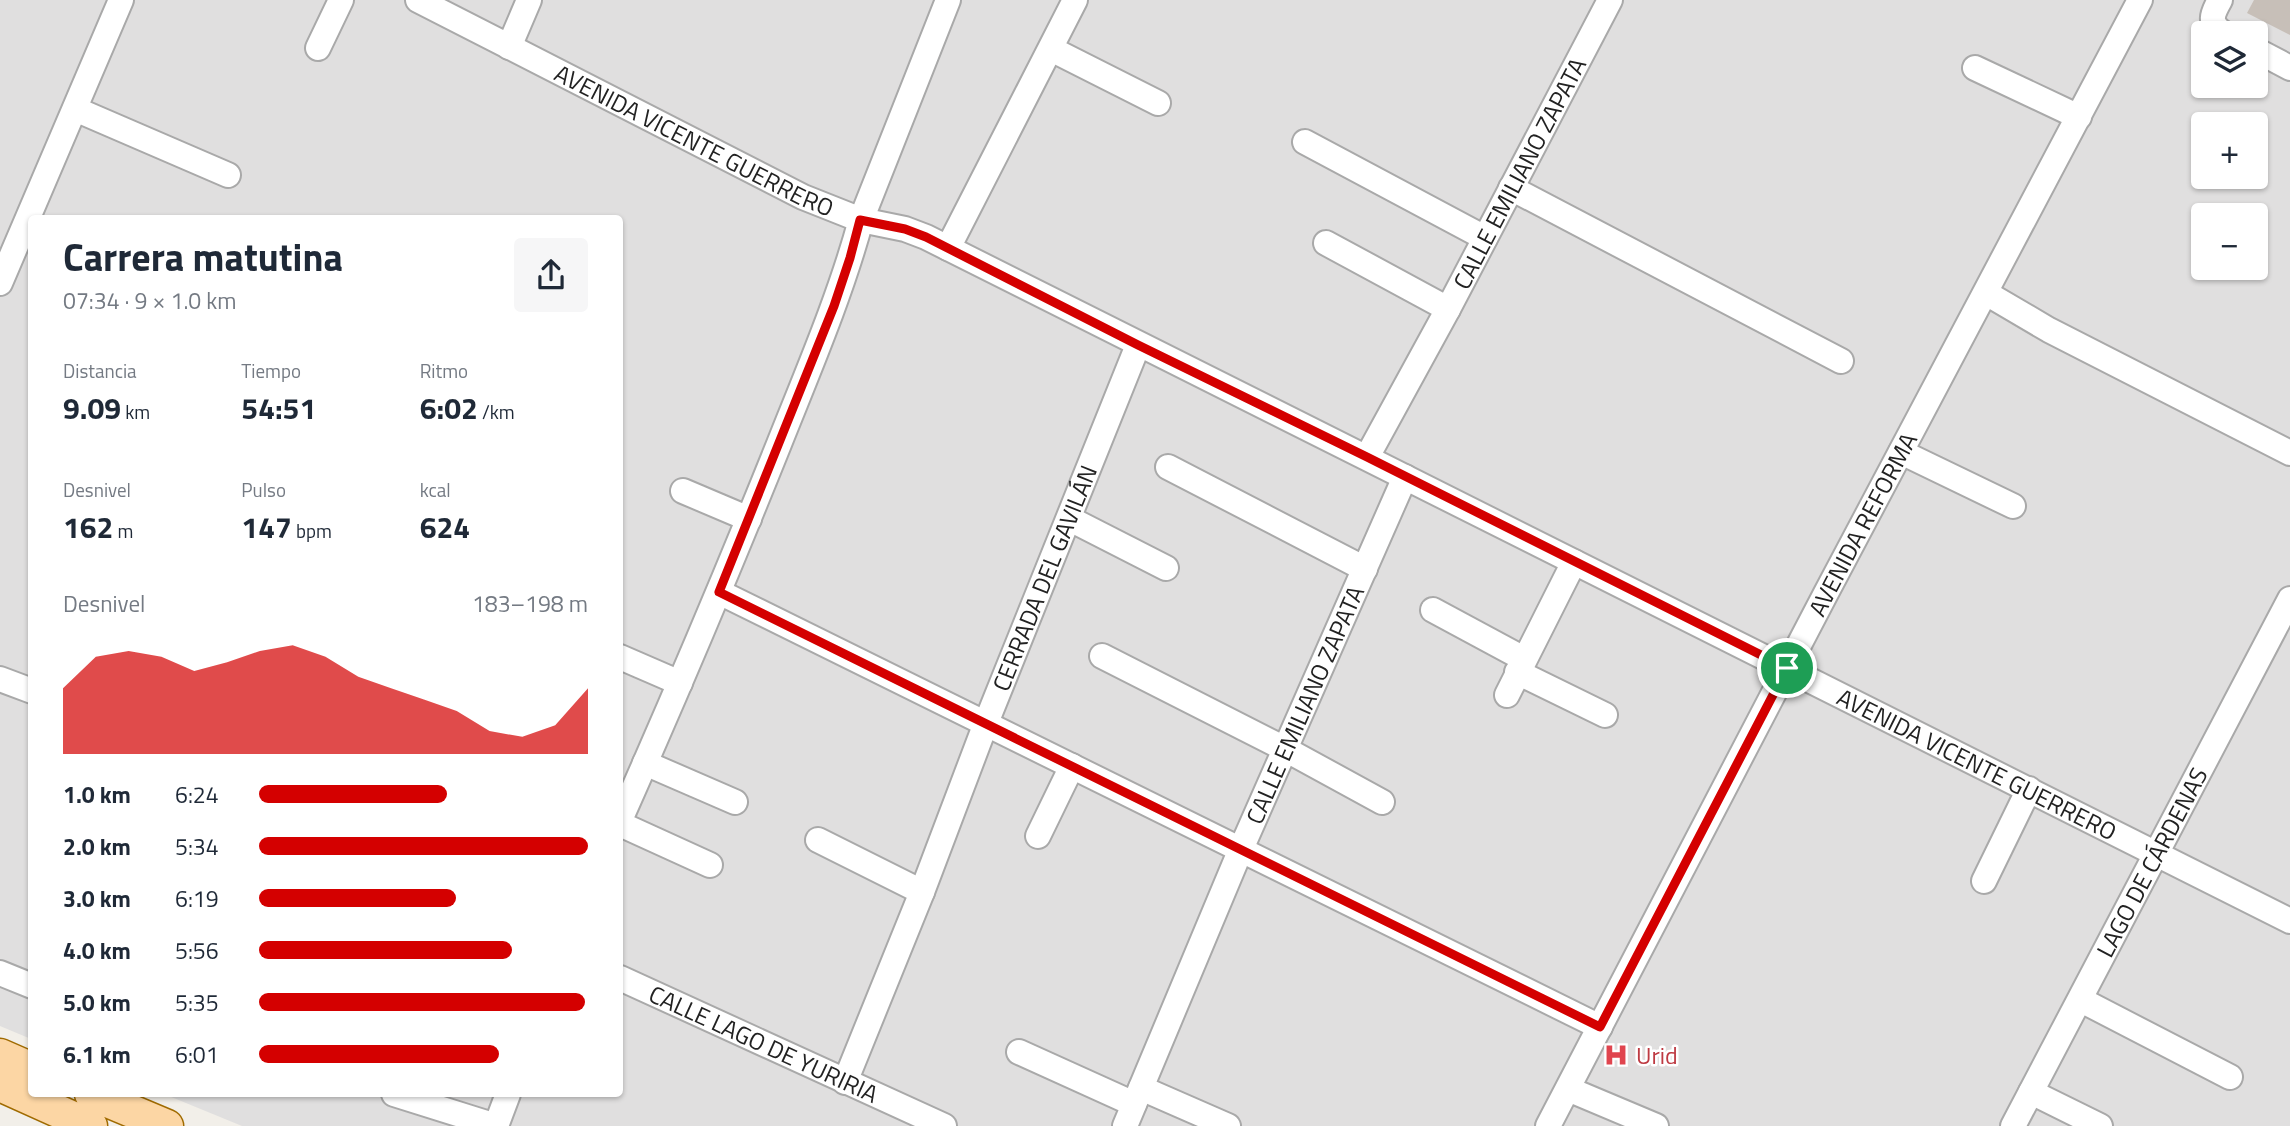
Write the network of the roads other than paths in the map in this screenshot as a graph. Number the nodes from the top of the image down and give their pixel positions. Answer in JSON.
{"nodes":[{"id":1,"x":121,"y":0,"type":"edge"},
{"id":2,"x":341,"y":0,"type":"edge"},
{"id":3,"x":418,"y":0,"type":"edge"},
{"id":4,"x":529,"y":0,"type":"edge"},
{"id":5,"x":948,"y":0,"type":"edge"},
{"id":6,"x":1075,"y":0,"type":"edge"},
{"id":7,"x":1610,"y":0,"type":"edge"},
{"id":8,"x":2140,"y":0,"type":"edge"},
{"id":9,"x":2220,"y":0,"type":"edge"},
{"id":10,"x":2212,"y":21,"type":"edge"},
{"id":11,"x":509,"y":47,"type":"junction"},
{"id":12,"x":318,"y":48,"type":"dead end"},
{"id":13,"x":1051,"y":49,"type":"junction"},
{"id":14,"x":2268,"y":56,"type":"edge"},
{"id":15,"x":1975,"y":68,"type":"dead end"},
{"id":16,"x":2290,"y":68,"type":"edge"},
{"id":17,"x":1158,"y":103,"type":"dead end"},
{"id":18,"x":75,"y":109,"type":"junction"},
{"id":19,"x":2079,"y":117,"type":"junction"},
{"id":20,"x":1305,"y":142,"type":"dead end"},
{"id":21,"x":228,"y":174,"type":"dead end"},
{"id":22,"x":1511,"y":188,"type":"junction"},
{"id":23,"x":29,"y":215,"type":"edge"},
{"id":24,"x":28,"y":218,"type":"edge"},
{"id":25,"x":860,"y":220,"type":"junction"},
{"id":26,"x":1485,"y":238,"type":"junction"},
{"id":27,"x":1326,"y":243,"type":"dead end"},
{"id":28,"x":948,"y":248,"type":"junction"},
{"id":29,"x":0,"y":283,"type":"edge"},
{"id":30,"x":1986,"y":293,"type":"junction"},
{"id":31,"x":1448,"y":309,"type":"junction"},
{"id":32,"x":1138,"y":345,"type":"junction"},
{"id":33,"x":1842,"y":362,"type":"dead end"},
{"id":34,"x":1901,"y":452,"type":"junction"},
{"id":35,"x":2290,"y":453,"type":"edge"},
{"id":36,"x":1367,"y":457,"type":"junction"},
{"id":37,"x":1168,"y":467,"type":"dead end"},
{"id":38,"x":1405,"y":477,"type":"junction"},
{"id":39,"x":683,"y":491,"type":"dead end"},
{"id":40,"x":2013,"y":506,"type":"dead end"},
{"id":41,"x":749,"y":519,"type":"junction"},
{"id":42,"x":1070,"y":519,"type":"junction"},
{"id":43,"x":1574,"y":562,"type":"junction"},
{"id":44,"x":1166,"y":568,"type":"dead end"},
{"id":45,"x":1365,"y":569,"type":"junction"},
{"id":46,"x":719,"y":592,"type":"junction"},
{"id":47,"x":2290,"y":599,"type":"edge"},
{"id":48,"x":1433,"y":610,"type":"dead end"},
{"id":49,"x":1102,"y":656,"type":"dead end"},
{"id":50,"x":623,"y":658,"type":"edge"},
{"id":51,"x":1521,"y":665,"type":"junction"},
{"id":52,"x":1787,"y":668,"type":"junction"},
{"id":53,"x":0,"y":679,"type":"edge"},
{"id":54,"x":680,"y":683,"type":"junction"},
{"id":55,"x":28,"y":690,"type":"edge"},
{"id":56,"x":1507,"y":695,"type":"dead end"},
{"id":57,"x":1605,"y":715,"type":"dead end"},
{"id":58,"x":986,"y":723,"type":"junction"},
{"id":59,"x":1284,"y":749,"type":"junction"},
{"id":60,"x":645,"y":763,"type":"junction"},
{"id":61,"x":1072,"y":766,"type":"junction"},
{"id":62,"x":2029,"y":789,"type":"junction"},
{"id":63,"x":735,"y":802,"type":"dead end"},
{"id":64,"x":1382,"y":802,"type":"dead end"},
{"id":65,"x":623,"y":815,"type":"edge"},
{"id":66,"x":623,"y":823,"type":"edge"},
{"id":67,"x":1038,"y":836,"type":"dead end"},
{"id":68,"x":818,"y":840,"type":"dead end"},
{"id":69,"x":1241,"y":849,"type":"junction"},
{"id":70,"x":2156,"y":854,"type":"junction"},
{"id":71,"x":710,"y":865,"type":"dead end"},
{"id":72,"x":1984,"y":881,"type":"dead end"},
{"id":73,"x":922,"y":892,"type":"junction"},
{"id":74,"x":2290,"y":921,"type":"edge"},
{"id":75,"x":0,"y":973,"type":"edge"},
{"id":76,"x":623,"y":979,"type":"edge"},
{"id":77,"x":28,"y":984,"type":"edge"},
{"id":78,"x":2081,"y":1000,"type":"junction"},
{"id":79,"x":1600,"y":1027,"type":"junction"},
{"id":80,"x":1018,"y":1052,"type":"dead end"},
{"id":81,"x":0,"y":1055,"type":"edge"},
{"id":82,"x":28,"y":1067,"type":"edge"},
{"id":83,"x":2230,"y":1077,"type":"dead end"},
{"id":84,"x":845,"y":1082,"type":"junction"},
{"id":85,"x":0,"y":1085,"type":"edge"},
{"id":86,"x":1568,"y":1089,"type":"junction"},
{"id":87,"x":2031,"y":1092,"type":"junction"},
{"id":88,"x":98,"y":1097,"type":"edge"},
{"id":89,"x":404,"y":1097,"type":"edge"},
{"id":90,"x":507,"y":1097,"type":"edge"},
{"id":91,"x":1133,"y":1106,"type":"edge"},
{"id":92,"x":91,"y":1126,"type":"edge"},
{"id":93,"x":167,"y":1126,"type":"edge"},
{"id":94,"x":496,"y":1126,"type":"edge"},
{"id":95,"x":944,"y":1126,"type":"edge"},
{"id":96,"x":1228,"y":1126,"type":"edge"},
{"id":97,"x":1549,"y":1126,"type":"edge"},
{"id":98,"x":1656,"y":1126,"type":"edge"},
{"id":99,"x":2013,"y":1126,"type":"edge"},
{"id":100,"x":2100,"y":1126,"type":"edge"}],
"edges":[{"from":1,"to":18,"type":"street"},
{"from":2,"to":12,"type":"street"},
{"from":3,"to":11,"type":"street","name":"AVENIDA VICENTE GUERRERO"},
{"from":4,"to":11,"type":"street"},
{"from":5,"to":25,"type":"street"},
{"from":6,"to":13,"type":"street"},
{"from":7,"to":22,"type":"street","name":"CALLE EMILIANO ZAPATA"},
{"from":8,"to":19,"type":"street","name":"AVENIDA REFORMA"},
{"from":9,"to":10,"type":"street"},
{"from":11,"to":25,"type":"street","name":"AVENIDA VICENTE GUERRERO"},
{"from":13,"to":17,"type":"street"},
{"from":13,"to":28,"type":"street"},
{"from":14,"to":16,"type":"street"},
{"from":15,"to":19,"type":"street"},
{"from":18,"to":21,"type":"street"},
{"from":18,"to":23,"type":"street"},
{"from":19,"to":30,"type":"street","name":"AVENIDA REFORMA"},
{"from":20,"to":26,"type":"street"},
{"from":22,"to":26,"type":"street","name":"CALLE EMILIANO ZAPATA"},
{"from":22,"to":33,"type":"street"},
{"from":24,"to":29,"type":"street"},
{"from":25,"to":28,"type":"street","name":"AVENIDA VICENTE GUERRERO"},
{"from":25,"to":41,"type":"street"},
{"from":26,"to":31,"type":"street","name":"CALLE EMILIANO ZAPATA"},
{"from":27,"to":31,"type":"street"},
{"from":28,"to":32,"type":"street","name":"AVENIDA VICENTE GUERRERO"},
{"from":30,"to":34,"type":"street","name":"AVENIDA REFORMA"},
{"from":30,"to":35,"type":"street"},
{"from":31,"to":36,"type":"street","name":"CALLE EMILIANO ZAPATA"},
{"from":32,"to":36,"type":"street","name":"AVENIDA VICENTE GUERRERO"},
{"from":32,"to":42,"type":"street","name":"CERRADA DEL GAVILÁN"},
{"from":34,"to":40,"type":"street"},
{"from":34,"to":52,"type":"street","name":"AVENIDA REFORMA"},
{"from":36,"to":38,"type":"street","name":"AVENIDA VICENTE GUERRERO"},
{"from":37,"to":45,"type":"street"},
{"from":38,"to":43,"type":"street","name":"AVENIDA VICENTE GUERRERO"},
{"from":38,"to":45,"type":"street","name":"CALLE EMILIANO ZAPATA"},
{"from":39,"to":41,"type":"street"},
{"from":41,"to":46,"type":"street"},
{"from":42,"to":44,"type":"street"},
{"from":42,"to":58,"type":"street","name":"CERRADA DEL GAVILÁN"},
{"from":43,"to":51,"type":"street"},
{"from":43,"to":52,"type":"street","name":"AVENIDA VICENTE GUERRERO"},
{"from":45,"to":59,"type":"street","name":"CALLE EMILIANO ZAPATA"},
{"from":46,"to":54,"type":"street"},
{"from":46,"to":58,"type":"street"},
{"from":47,"to":70,"type":"street","name":"LAGO DE CÁRDENAS"},
{"from":48,"to":51,"type":"street"},
{"from":49,"to":59,"type":"street"},
{"from":50,"to":54,"type":"street"},
{"from":51,"to":56,"type":"street"},
{"from":51,"to":57,"type":"street"},
{"from":52,"to":62,"type":"street","name":"AVENIDA VICENTE GUERRERO"},
{"from":52,"to":79,"type":"street","name":"AVENIDA REFORMA"},
{"from":53,"to":55,"type":"street"},
{"from":54,"to":60,"type":"street"},
{"from":58,"to":61,"type":"street"},
{"from":58,"to":73,"type":"street","name":"CERRADA DEL GAVILÁN"},
{"from":59,"to":64,"type":"street"},
{"from":59,"to":69,"type":"street","name":"CALLE EMILIANO ZAPATA"},
{"from":60,"to":63,"type":"street"},
{"from":60,"to":65,"type":"street"},
{"from":61,"to":67,"type":"street"},
{"from":61,"to":69,"type":"street"},
{"from":62,"to":70,"type":"street","name":"AVENIDA VICENTE GUERRERO"},
{"from":62,"to":72,"type":"street"},
{"from":66,"to":71,"type":"street"},
{"from":68,"to":73,"type":"street"},
{"from":69,"to":79,"type":"street"},
{"from":69,"to":91,"type":"street","name":"CALLE EMILIANO ZAPATA"},
{"from":70,"to":74,"type":"street","name":"AVENIDA VICENTE GUERRERO"},
{"from":70,"to":78,"type":"street","name":"LAGO DE CÁRDENAS"},
{"from":73,"to":84,"type":"street","name":"CERRADA DEL GAVILÁN"},
{"from":75,"to":77,"type":"street"},
{"from":76,"to":84,"type":"street","name":"CALLE LAGO DE YURIRIA"},
{"from":78,"to":83,"type":"street"},
{"from":78,"to":87,"type":"street","name":"LAGO DE CÁRDENAS"},
{"from":79,"to":86,"type":"street","name":"AVENIDA REFORMA"},
{"from":80,"to":91,"type":"street"},
{"from":81,"to":82,"type":"main road"},
{"from":84,"to":95,"type":"street","name":"CALLE LAGO DE YURIRIA"},
{"from":85,"to":92,"type":"main road"},
{"from":86,"to":97,"type":"street","name":"AVENIDA REFORMA"},
{"from":86,"to":98,"type":"street"},
{"from":87,"to":99,"type":"street","name":"LAGO DE CÁRDENAS"},
{"from":87,"to":100,"type":"street"},
{"from":88,"to":93,"type":"main road"},
{"from":89,"to":94,"type":"street"},
{"from":90,"to":94,"type":"street"},
{"from":91,"to":96,"type":"street"}]}
